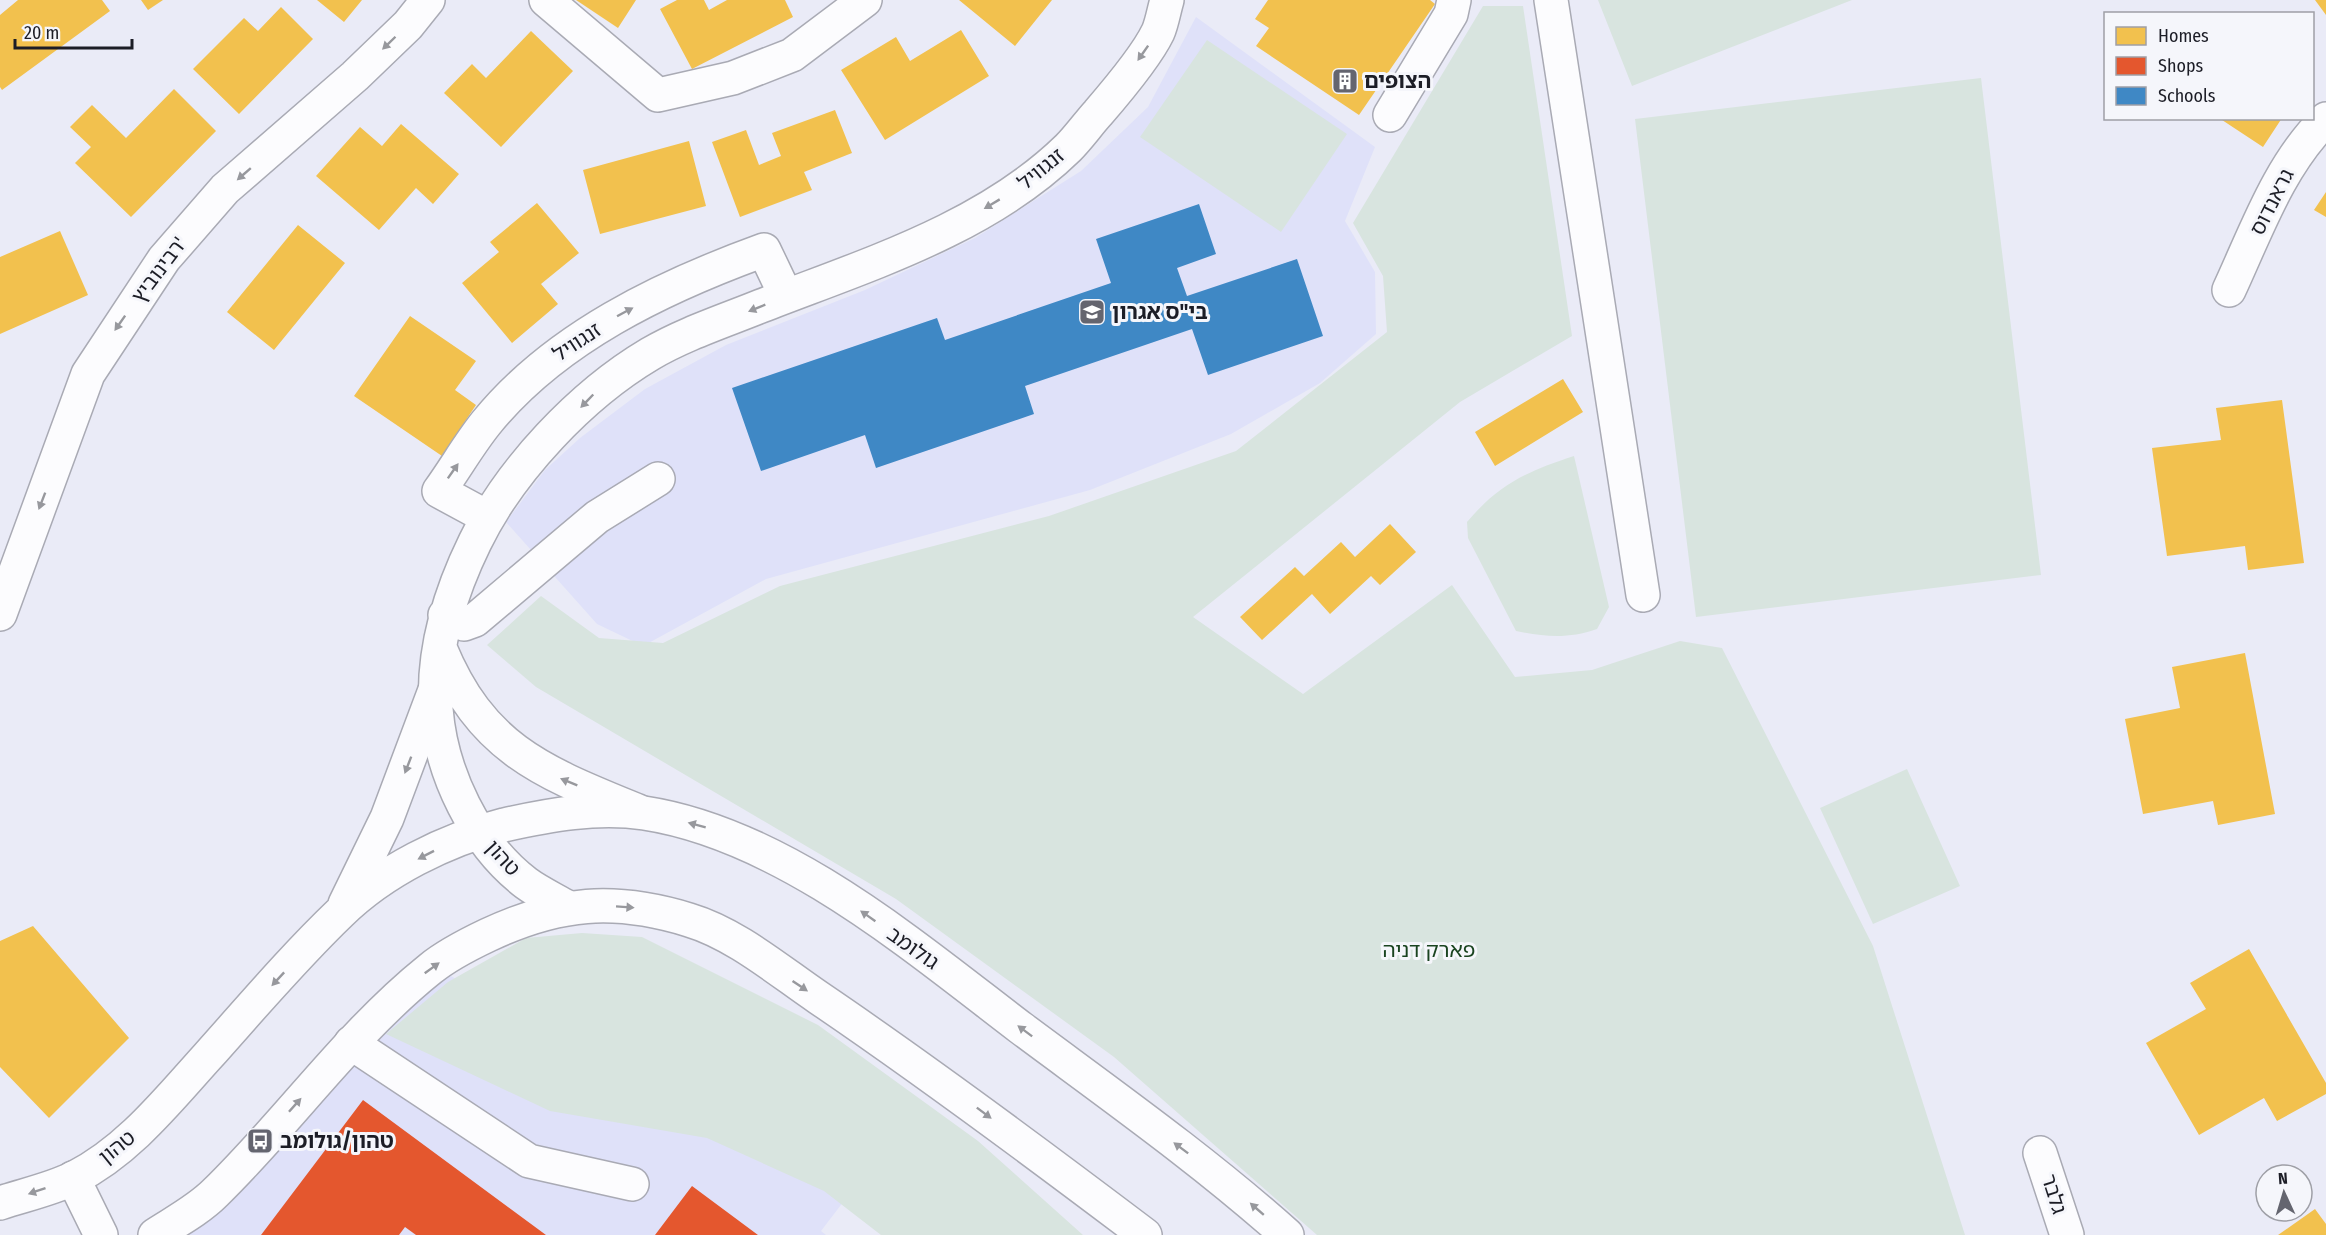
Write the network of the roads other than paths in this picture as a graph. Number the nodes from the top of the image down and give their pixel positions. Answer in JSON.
{"nodes":[{"id":1,"x":428,"y":0,"type":"edge"},
{"id":2,"x":546,"y":0,"type":"edge"},
{"id":3,"x":865,"y":0,"type":"edge"},
{"id":4,"x":1167,"y":0,"type":"edge"},
{"id":5,"x":1454,"y":0,"type":"edge"},
{"id":6,"x":1551,"y":0,"type":"edge"},
{"id":7,"x":1390,"y":115,"type":"dead end"},
{"id":8,"x":2326,"y":119,"type":"edge"},
{"id":9,"x":2229,"y":290,"type":"dead end"},
{"id":10,"x":786,"y":296,"type":"junction"},
{"id":11,"x":658,"y":479,"type":"dead end"},
{"id":12,"x":487,"y":517,"type":"junction"},
{"id":13,"x":1642,"y":596,"type":"dead end"},
{"id":14,"x":0,"y":614,"type":"edge"},
{"id":15,"x":445,"y":615,"type":"junction"},
{"id":16,"x":440,"y":648,"type":"junction"},
{"id":17,"x":435,"y":690,"type":"junction"},
{"id":18,"x":642,"y":813,"type":"junction"},
{"id":19,"x":480,"y":831,"type":"junction"},
{"id":20,"x":567,"y":907,"type":"junction"},
{"id":21,"x":339,"y":914,"type":"junction"},
{"id":22,"x":351,"y":1043,"type":"junction"},
{"id":23,"x":2040,"y":1153,"type":"dead end"},
{"id":24,"x":73,"y":1178,"type":"junction"},
{"id":25,"x":632,"y":1184,"type":"dead end"},
{"id":26,"x":213,"y":1195,"type":"junction"},
{"id":27,"x":0,"y":1203,"type":"edge"},
{"id":28,"x":101,"y":1235,"type":"edge"},
{"id":29,"x":155,"y":1235,"type":"edge"},
{"id":30,"x":186,"y":1235,"type":"edge"},
{"id":31,"x":1145,"y":1235,"type":"edge"},
{"id":32,"x":1287,"y":1235,"type":"edge"},
{"id":33,"x":2067,"y":1235,"type":"edge"}],
"edges":[{"from":1,"to":14,"type":"main road","name":"רבינוביץ'","one_way":true},
{"from":2,"to":3,"type":"main road"},
{"from":4,"to":10,"type":"main road","name":"זנגוויל","one_way":true},
{"from":5,"to":7,"type":"main road"},
{"from":6,"to":13,"type":"main road"},
{"from":8,"to":9,"type":"main road","name":"גראנדוס"},
{"from":10,"to":12,"type":"main road","name":"זנגוויל","one_way":true},
{"from":12,"to":10,"type":"main road","name":"זנגוויל","one_way":true},
{"from":11,"to":15,"type":"main road"},
{"from":12,"to":15,"type":"main road","name":"זנגוויל"},
{"from":15,"to":16,"type":"main road","name":"זנגוויל"},
{"from":16,"to":17,"type":"main road","name":"זנגוויל"},
{"from":18,"to":16,"type":"main road","one_way":true},
{"from":17,"to":19,"type":"main road","name":"זנגוויל"},
{"from":17,"to":21,"type":"main road","one_way":true},
{"from":18,"to":19,"type":"main road","name":"גולומב"},
{"from":32,"to":18,"type":"main road","name":"גולומב","one_way":true},
{"from":19,"to":20,"type":"main road","name":"טהון"},
{"from":19,"to":21,"type":"main road","name":"טהון","one_way":true},
{"from":22,"to":20,"type":"main road","one_way":true},
{"from":20,"to":31,"type":"main road","one_way":true},
{"from":21,"to":24,"type":"main road","name":"טהון","one_way":true},
{"from":22,"to":25,"type":"main road"},
{"from":26,"to":22,"type":"main road","one_way":true},
{"from":23,"to":33,"type":"main road","name":"גלבר"},
{"from":24,"to":27,"type":"main road","name":"טהון","one_way":true},
{"from":24,"to":28,"type":"main road"},
{"from":26,"to":29,"type":"main road"},
{"from":26,"to":30,"type":"main road"}]}
